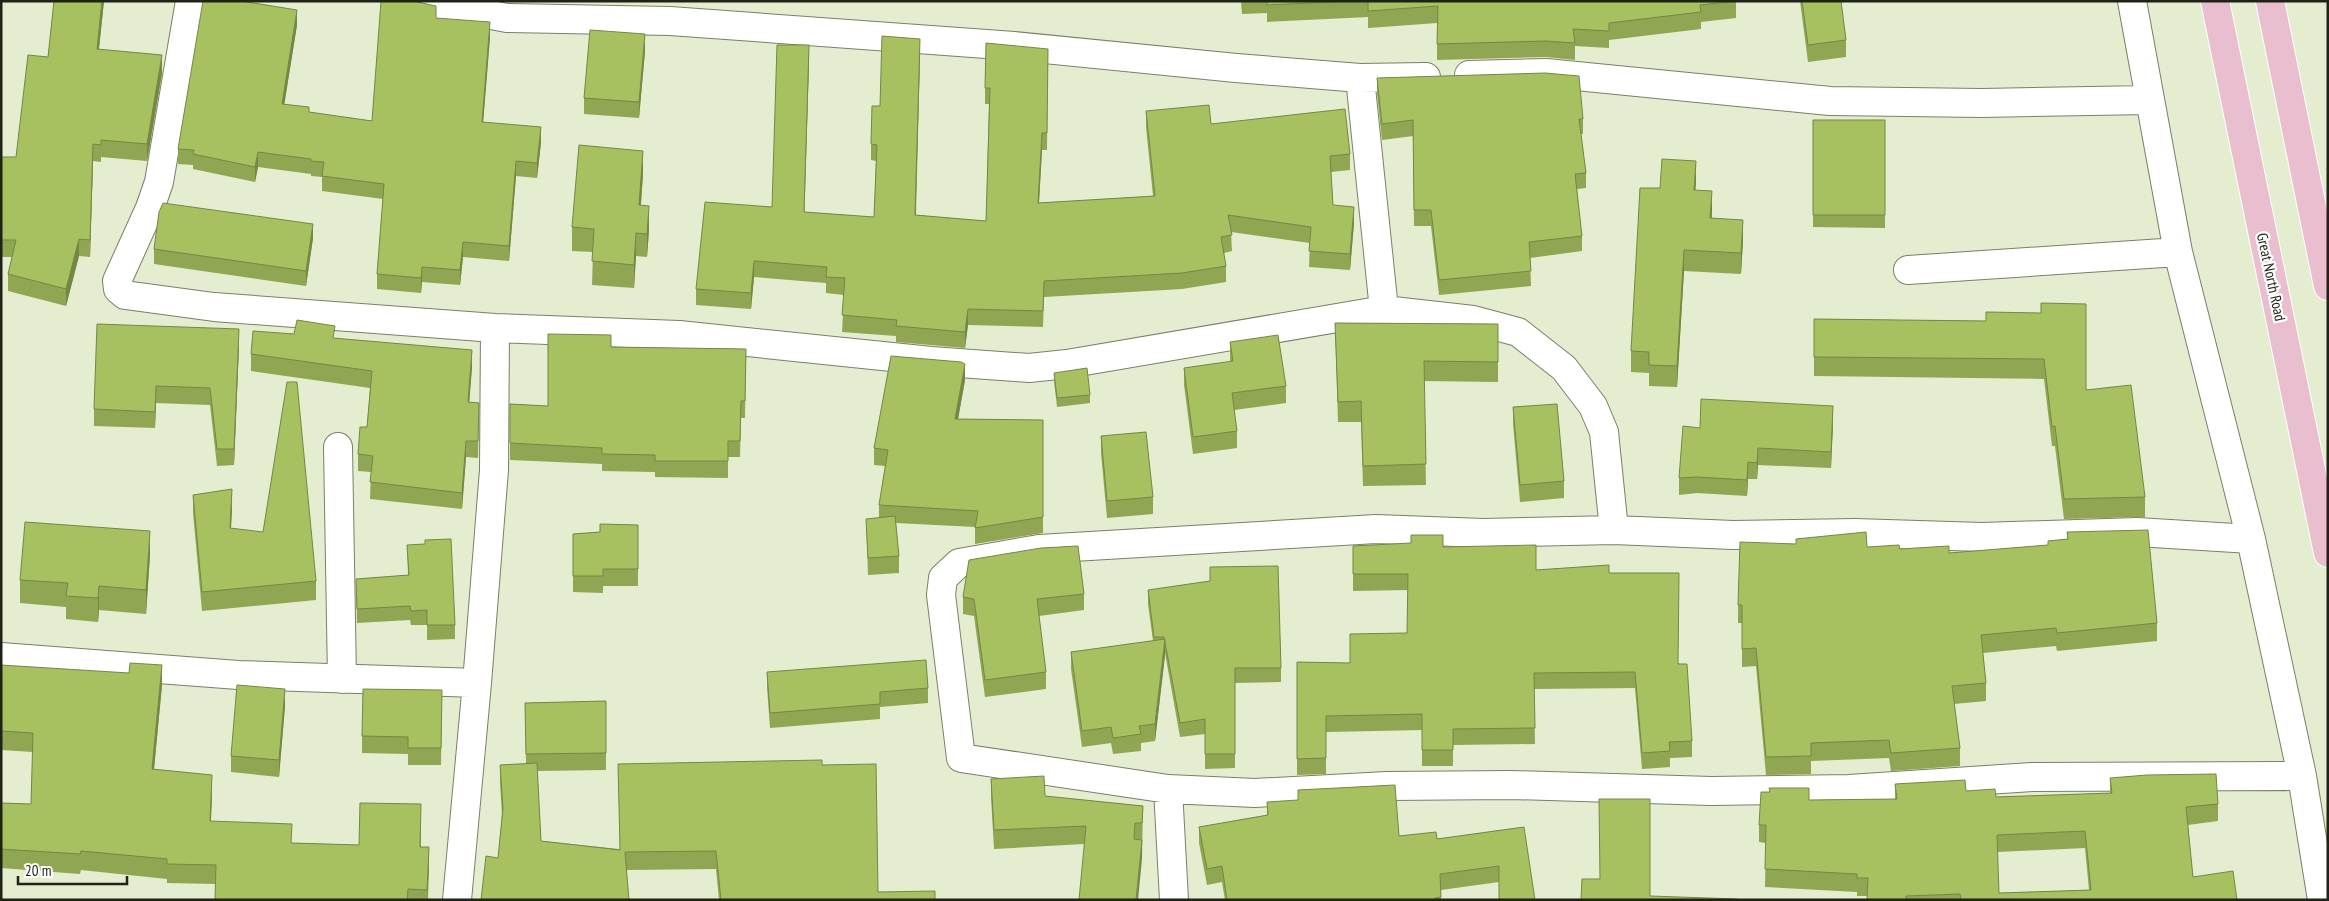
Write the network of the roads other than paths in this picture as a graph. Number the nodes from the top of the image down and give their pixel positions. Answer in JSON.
{"nodes":[{"id":1,"x":190,"y":1,"type":"edge"},
{"id":2,"x":416,"y":1,"type":"edge"},
{"id":3,"x":2132,"y":1,"type":"edge"},
{"id":4,"x":2215,"y":1,"type":"edge"},
{"id":5,"x":2270,"y":1,"type":"edge"},
{"id":6,"x":1360,"y":78,"type":"junction"},
{"id":7,"x":2148,"y":100,"type":"junction"},
{"id":8,"x":2178,"y":252,"type":"junction"},
{"id":9,"x":1908,"y":270,"type":"dead end"},
{"id":10,"x":2328,"y":286,"type":"edge"},
{"id":11,"x":1384,"y":310,"type":"junction"},
{"id":12,"x":495,"y":328,"type":"junction"},
{"id":13,"x":338,"y":447,"type":"dead end"},
{"id":14,"x":1614,"y":530,"type":"junction"},
{"id":15,"x":2251,"y":539,"type":"junction"},
{"id":16,"x":2328,"y":553,"type":"edge"},
{"id":17,"x":1,"y":657,"type":"edge"},
{"id":18,"x":342,"y":679,"type":"junction"},
{"id":19,"x":478,"y":683,"type":"junction"},
{"id":20,"x":2302,"y":776,"type":"junction"},
{"id":21,"x":1168,"y":789,"type":"junction"},
{"id":22,"x":457,"y":900,"type":"edge"},
{"id":23,"x":1174,"y":900,"type":"edge"},
{"id":24,"x":2322,"y":900,"type":"edge"}],
"edges":[{"from":1,"to":12,"type":"street"},
{"from":2,"to":6,"type":"street"},
{"from":3,"to":7,"type":"street"},
{"from":4,"to":16,"type":"main road","name":"Great North Road"},
{"from":5,"to":10,"type":"main road"},
{"from":6,"to":7,"type":"street"},
{"from":6,"to":11,"type":"street"},
{"from":7,"to":8,"type":"street"},
{"from":8,"to":9,"type":"street"},
{"from":8,"to":15,"type":"street"},
{"from":11,"to":12,"type":"street"},
{"from":11,"to":14,"type":"street"},
{"from":12,"to":19,"type":"street"},
{"from":13,"to":18,"type":"street"},
{"from":14,"to":15,"type":"street"},
{"from":14,"to":21,"type":"street"},
{"from":15,"to":20,"type":"street"},
{"from":17,"to":18,"type":"street"},
{"from":18,"to":19,"type":"street"},
{"from":19,"to":22,"type":"street"},
{"from":20,"to":21,"type":"street"},
{"from":20,"to":24,"type":"street"},
{"from":21,"to":23,"type":"street"}]}
